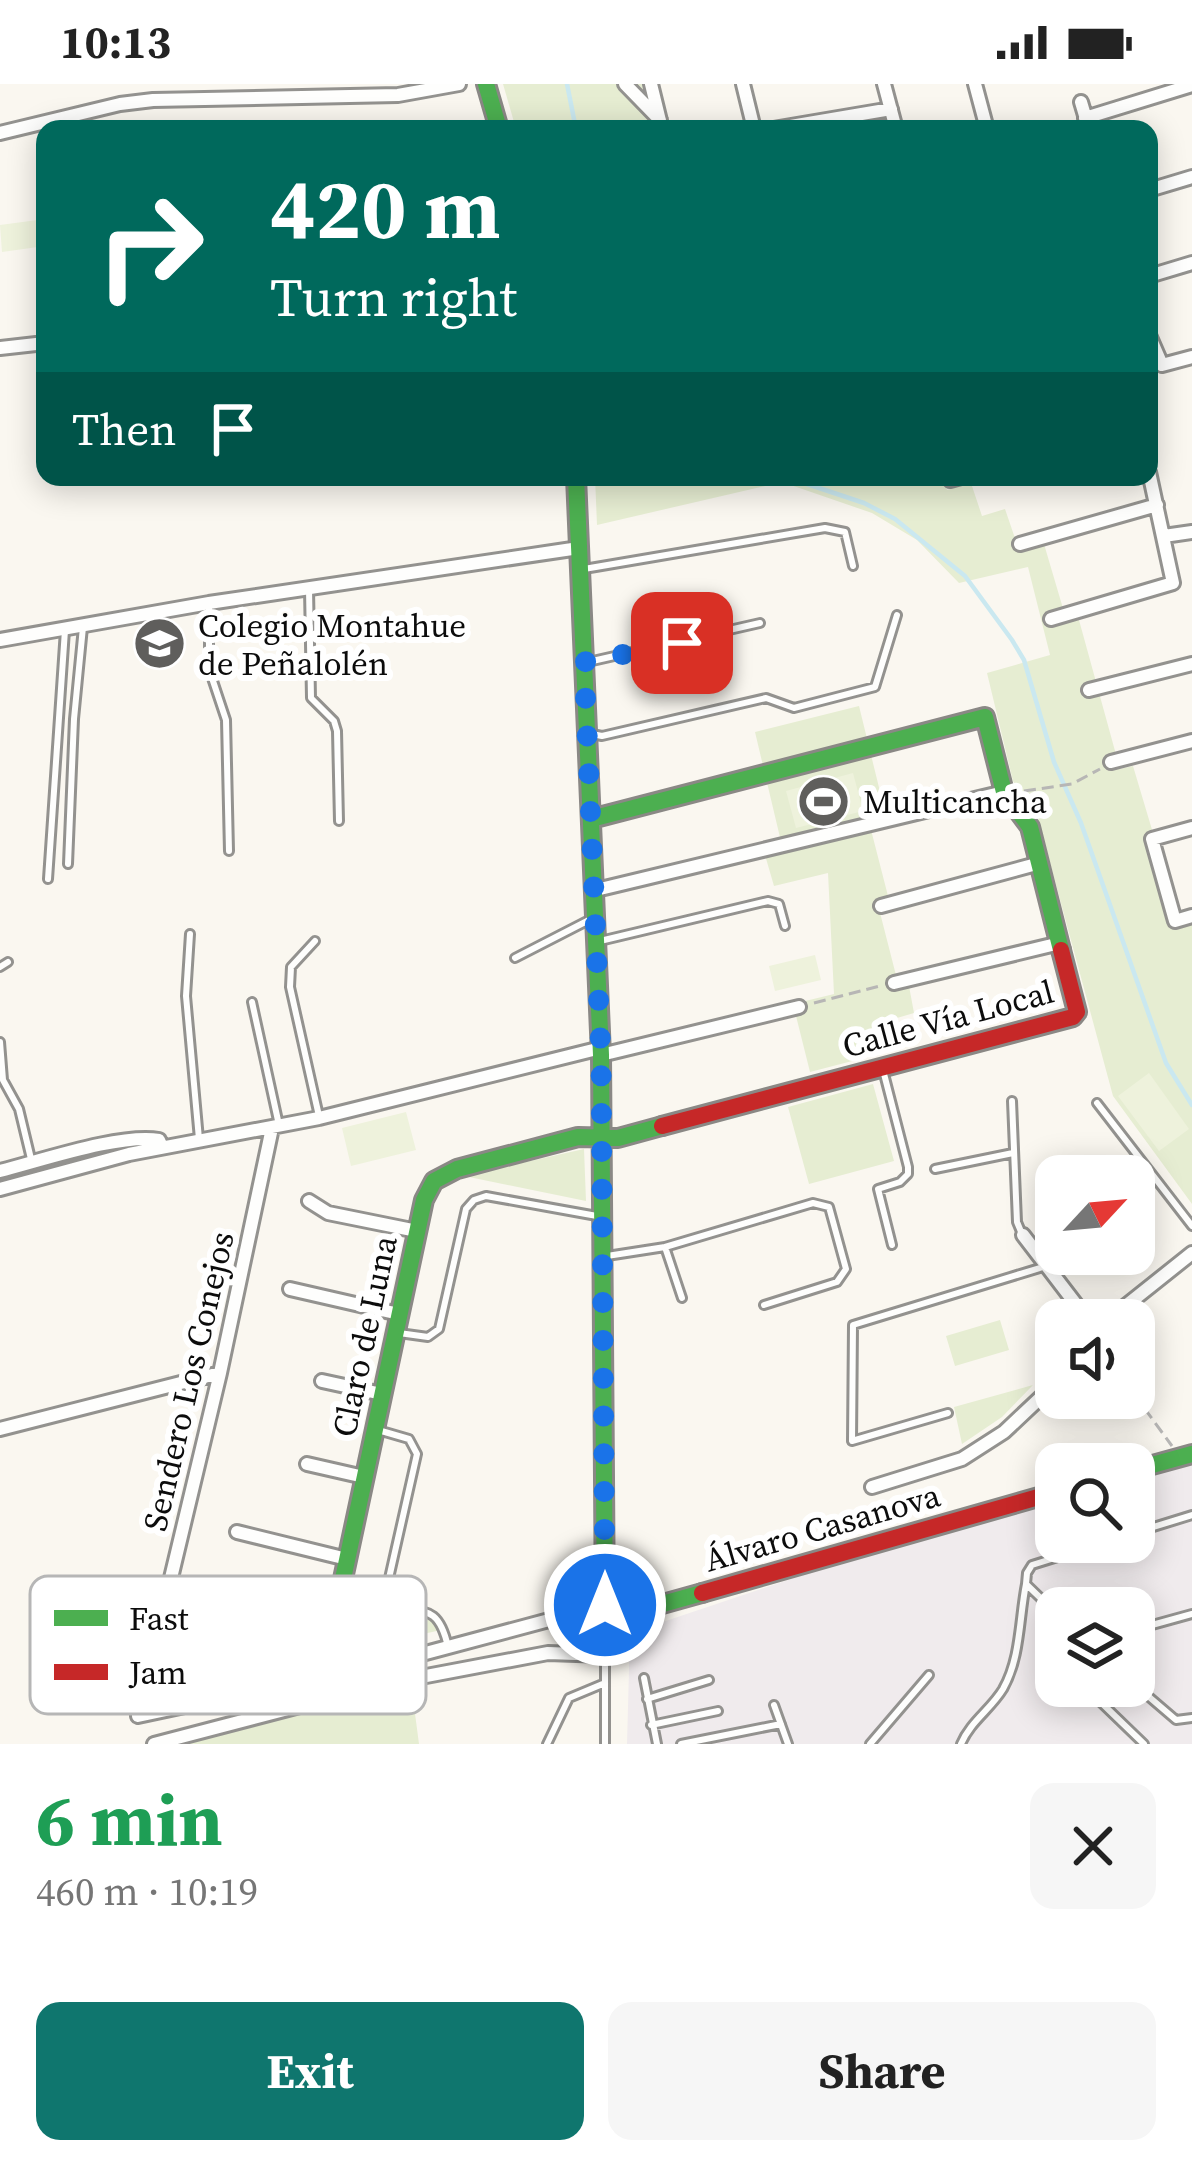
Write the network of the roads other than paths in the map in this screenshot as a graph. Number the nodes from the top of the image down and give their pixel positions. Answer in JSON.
{"nodes":[{"id":1,"x":459,"y":84,"type":"edge"},
{"id":2,"x":486,"y":84,"type":"edge"},
{"id":3,"x":626,"y":84,"type":"edge"},
{"id":4,"x":651,"y":84,"type":"edge"},
{"id":5,"x":743,"y":84,"type":"edge"},
{"id":6,"x":884,"y":84,"type":"edge"},
{"id":7,"x":975,"y":84,"type":"edge"},
{"id":8,"x":1192,"y":85,"type":"edge"},
{"id":9,"x":1081,"y":102,"type":"dead end"},
{"id":10,"x":891,"y":109,"type":"junction"},
{"id":11,"x":56,"y":120,"type":"edge"},
{"id":12,"x":496,"y":120,"type":"edge"},
{"id":13,"x":657,"y":120,"type":"edge"},
{"id":14,"x":660,"y":120,"type":"edge"},
{"id":15,"x":752,"y":120,"type":"edge"},
{"id":16,"x":826,"y":120,"type":"edge"},
{"id":17,"x":894,"y":120,"type":"edge"},
{"id":18,"x":985,"y":120,"type":"edge"},
{"id":19,"x":1086,"y":120,"type":"edge"},
{"id":20,"x":1098,"y":120,"type":"edge"},
{"id":21,"x":36,"y":125,"type":"edge"},
{"id":22,"x":0,"y":134,"type":"edge"},
{"id":23,"x":1192,"y":177,"type":"edge"},
{"id":24,"x":1158,"y":187,"type":"edge"},
{"id":25,"x":1192,"y":263,"type":"edge"},
{"id":26,"x":1158,"y":273,"type":"edge"},
{"id":27,"x":36,"y":344,"type":"edge"},
{"id":28,"x":0,"y":348,"type":"edge"},
{"id":29,"x":1158,"y":356,"type":"edge"},
{"id":30,"x":1192,"y":357,"type":"edge"},
{"id":31,"x":577,"y":486,"type":"edge"},
{"id":32,"x":1152,"y":486,"type":"edge"},
{"id":33,"x":1157,"y":505,"type":"junction"},
{"id":34,"x":1192,"y":532,"type":"edge"},
{"id":35,"x":1164,"y":536,"type":"junction"},
{"id":36,"x":1020,"y":544,"type":"dead end"},
{"id":37,"x":579,"y":548,"type":"junction"},
{"id":38,"x":854,"y":566,"type":"dead end"},
{"id":39,"x":580,"y":570,"type":"junction"},
{"id":40,"x":309,"y":589,"type":"junction"},
{"id":41,"x":209,"y":604,"type":"junction"},
{"id":42,"x":897,"y":615,"type":"dead end"},
{"id":43,"x":1051,"y":619,"type":"dead end"},
{"id":44,"x":760,"y":623,"type":"dead end"},
{"id":45,"x":83,"y":626,"type":"junction"},
{"id":46,"x":65,"y":630,"type":"junction"},
{"id":47,"x":0,"y":640,"type":"edge"},
{"id":48,"x":584,"y":662,"type":"junction"},
{"id":49,"x":1192,"y":664,"type":"edge"},
{"id":50,"x":1089,"y":690,"type":"dead end"},
{"id":51,"x":587,"y":733,"type":"junction"},
{"id":52,"x":1192,"y":741,"type":"edge"},
{"id":53,"x":1112,"y":762,"type":"road end"},
{"id":54,"x":1004,"y":792,"type":"junction"},
{"id":55,"x":591,"y":819,"type":"junction"},
{"id":56,"x":339,"y":821,"type":"dead end"},
{"id":57,"x":1192,"y":828,"type":"edge"},
{"id":58,"x":230,"y":851,"type":"dead end"},
{"id":59,"x":1040,"y":863,"type":"junction"},
{"id":60,"x":68,"y":864,"type":"dead end"},
{"id":61,"x":48,"y":879,"type":"dead end"},
{"id":62,"x":596,"y":890,"type":"junction"},
{"id":63,"x":881,"y":906,"type":"dead end"},
{"id":64,"x":1192,"y":916,"type":"edge"},
{"id":65,"x":596,"y":917,"type":"junction"},
{"id":66,"x":785,"y":926,"type":"dead end"},
{"id":67,"x":190,"y":934,"type":"dead end"},
{"id":68,"x":315,"y":941,"type":"dead end"},
{"id":69,"x":597,"y":941,"type":"junction"},
{"id":70,"x":1060,"y":943,"type":"junction"},
{"id":71,"x":515,"y":958,"type":"dead end"},
{"id":72,"x":894,"y":983,"type":"road end"},
{"id":73,"x":252,"y":1002,"type":"dead end"},
{"id":74,"x":799,"y":1007,"type":"road end"},
{"id":75,"x":0,"y":1042,"type":"edge"},
{"id":76,"x":601,"y":1052,"type":"junction"},
{"id":77,"x":882,"y":1067,"type":"junction"},
{"id":78,"x":1012,"y":1100,"type":"dead end"},
{"id":79,"x":1097,"y":1103,"type":"dead end"},
{"id":80,"x":319,"y":1118,"type":"junction"},
{"id":81,"x":276,"y":1126,"type":"junction"},
{"id":82,"x":601,"y":1138,"type":"junction"},
{"id":83,"x":199,"y":1143,"type":"junction"},
{"id":84,"x":162,"y":1148,"type":"junction"},
{"id":85,"x":1013,"y":1153,"type":"junction"},
{"id":86,"x":32,"y":1163,"type":"junction"},
{"id":87,"x":935,"y":1169,"type":"dead end"},
{"id":88,"x":0,"y":1171,"type":"edge"},
{"id":89,"x":0,"y":1189,"type":"edge"},
{"id":90,"x":309,"y":1201,"type":"dead end"},
{"id":91,"x":603,"y":1217,"type":"junction"},
{"id":92,"x":1192,"y":1226,"type":"edge"},
{"id":93,"x":417,"y":1231,"type":"junction"},
{"id":94,"x":1022,"y":1235,"type":"joint"},
{"id":95,"x":892,"y":1245,"type":"dead end"},
{"id":96,"x":665,"y":1247,"type":"junction"},
{"id":97,"x":1192,"y":1253,"type":"edge"},
{"id":98,"x":1035,"y":1255,"type":"edge"},
{"id":99,"x":604,"y":1256,"type":"junction"},
{"id":100,"x":1035,"y":1269,"type":"edge"},
{"id":101,"x":1050,"y":1275,"type":"edge"},
{"id":102,"x":290,"y":1289,"type":"dead end"},
{"id":103,"x":682,"y":1298,"type":"dead end"},
{"id":104,"x":1070,"y":1299,"type":"edge"},
{"id":105,"x":1134,"y":1299,"type":"edge"},
{"id":106,"x":764,"y":1305,"type":"dead end"},
{"id":107,"x":399,"y":1314,"type":"junction"},
{"id":108,"x":395,"y":1333,"type":"junction"},
{"id":109,"x":220,"y":1373,"type":"junction"},
{"id":110,"x":322,"y":1381,"type":"dead end"},
{"id":111,"x":382,"y":1394,"type":"junction"},
{"id":112,"x":1035,"y":1403,"type":"edge"},
{"id":113,"x":947,"y":1413,"type":"dead end"},
{"id":114,"x":0,"y":1430,"type":"edge"},
{"id":115,"x":375,"y":1430,"type":"junction"},
{"id":116,"x":1185,"y":1456,"type":"edge"},
{"id":117,"x":307,"y":1464,"type":"dead end"},
{"id":118,"x":1155,"y":1464,"type":"edge"},
{"id":119,"x":364,"y":1477,"type":"junction"},
{"id":120,"x":872,"y":1486,"type":"dead end"},
{"id":121,"x":1035,"y":1498,"type":"edge"},
{"id":122,"x":1192,"y":1515,"type":"edge"},
{"id":123,"x":1155,"y":1526,"type":"edge"},
{"id":124,"x":237,"y":1532,"type":"dead end"},
{"id":125,"x":347,"y":1559,"type":"junction"},
{"id":126,"x":1039,"y":1563,"type":"edge"},
{"id":127,"x":171,"y":1576,"type":"edge"},
{"id":128,"x":343,"y":1576,"type":"edge"},
{"id":129,"x":390,"y":1576,"type":"edge"},
{"id":130,"x":1027,"y":1584,"type":"junction"},
{"id":131,"x":1035,"y":1592,"type":"edge"},
{"id":132,"x":426,"y":1613,"type":"edge"},
{"id":133,"x":605,"y":1613,"type":"junction"},
{"id":134,"x":1192,"y":1614,"type":"edge"},
{"id":135,"x":1155,"y":1624,"type":"edge"},
{"id":136,"x":448,"y":1648,"type":"junction"},
{"id":137,"x":426,"y":1653,"type":"edge"},
{"id":138,"x":605,"y":1655,"type":"junction"},
{"id":139,"x":929,"y":1675,"type":"dead end"},
{"id":140,"x":426,"y":1676,"type":"edge"},
{"id":141,"x":644,"y":1678,"type":"dead end"},
{"id":142,"x":709,"y":1680,"type":"dead end"},
{"id":143,"x":605,"y":1684,"type":"junction"},
{"id":144,"x":647,"y":1699,"type":"junction"},
{"id":145,"x":1155,"y":1702,"type":"edge"},
{"id":146,"x":774,"y":1705,"type":"dead end"},
{"id":147,"x":1106,"y":1707,"type":"edge"},
{"id":148,"x":718,"y":1711,"type":"dead end"},
{"id":149,"x":147,"y":1714,"type":"edge"},
{"id":150,"x":269,"y":1714,"type":"edge"},
{"id":151,"x":138,"y":1716,"type":"edge"},
{"id":152,"x":1192,"y":1718,"type":"edge"},
{"id":153,"x":781,"y":1724,"type":"junction"},
{"id":154,"x":651,"y":1725,"type":"junction"},
{"id":155,"x":154,"y":1744,"type":"edge"},
{"id":156,"x":547,"y":1744,"type":"edge"},
{"id":157,"x":605,"y":1744,"type":"edge"},
{"id":158,"x":657,"y":1744,"type":"edge"},
{"id":159,"x":681,"y":1744,"type":"edge"},
{"id":160,"x":788,"y":1744,"type":"edge"},
{"id":161,"x":870,"y":1744,"type":"edge"},
{"id":162,"x":962,"y":1744,"type":"edge"},
{"id":163,"x":1144,"y":1744,"type":"edge"}],
"edges":[{"from":1,"to":11,"type":"street"},
{"from":2,"to":12,"type":"street"},
{"from":3,"to":13,"type":"street"},
{"from":4,"to":14,"type":"street"},
{"from":5,"to":15,"type":"street"},
{"from":6,"to":10,"type":"street"},
{"from":7,"to":18,"type":"street"},
{"from":8,"to":20,"type":"street"},
{"from":9,"to":19,"type":"street"},
{"from":10,"to":16,"type":"street"},
{"from":10,"to":17,"type":"street"},
{"from":21,"to":22,"type":"street"},
{"from":23,"to":24,"type":"street"},
{"from":25,"to":26,"type":"street"},
{"from":27,"to":28,"type":"street"},
{"from":29,"to":30,"type":"street"},
{"from":31,"to":37,"type":"street"},
{"from":32,"to":33,"type":"street"},
{"from":33,"to":35,"type":"street"},
{"from":33,"to":36,"type":"street"},
{"from":34,"to":35,"type":"street"},
{"from":35,"to":43,"type":"street"},
{"from":37,"to":39,"type":"street"},
{"from":37,"to":40,"type":"street"},
{"from":38,"to":39,"type":"lane"},
{"from":39,"to":48,"type":"street"},
{"from":40,"to":41,"type":"street"},
{"from":40,"to":56,"type":"lane"},
{"from":41,"to":45,"type":"street"},
{"from":41,"to":58,"type":"lane"},
{"from":42,"to":51,"type":"lane"},
{"from":44,"to":48,"type":"lane"},
{"from":45,"to":46,"type":"street"},
{"from":45,"to":60,"type":"lane"},
{"from":46,"to":47,"type":"street"},
{"from":46,"to":61,"type":"lane"},
{"from":48,"to":51,"type":"street"},
{"from":49,"to":50,"type":"street"},
{"from":51,"to":55,"type":"street"},
{"from":52,"to":53,"type":"street"},
{"from":54,"to":55,"type":"street","name":"Calle Vía Local"},
{"from":54,"to":59,"type":"street","name":"Calle Vía Local"},
{"from":54,"to":62,"type":"street"},
{"from":55,"to":62,"type":"street"},
{"from":57,"to":64,"type":"street"},
{"from":59,"to":63,"type":"street"},
{"from":59,"to":70,"type":"street","name":"Calle Vía Local"},
{"from":62,"to":65,"type":"street"},
{"from":65,"to":69,"type":"street"},
{"from":65,"to":71,"type":"lane"},
{"from":66,"to":69,"type":"lane"},
{"from":67,"to":83,"type":"lane"},
{"from":68,"to":80,"type":"lane"},
{"from":69,"to":76,"type":"street"},
{"from":70,"to":72,"type":"street"},
{"from":70,"to":77,"type":"street","name":"Calle Vía Local"},
{"from":73,"to":81,"type":"lane"},
{"from":74,"to":76,"type":"street"},
{"from":75,"to":86,"type":"lane"},
{"from":76,"to":80,"type":"street"},
{"from":76,"to":82,"type":"street"},
{"from":77,"to":82,"type":"street","name":"Calle Vía Local"},
{"from":77,"to":95,"type":"lane"},
{"from":78,"to":85,"type":"lane"},
{"from":79,"to":92,"type":"lane"},
{"from":80,"to":81,"type":"street"},
{"from":81,"to":83,"type":"street"},
{"from":81,"to":109,"type":"street","name":"Sendero Los Conejos"},
{"from":82,"to":91,"type":"street"},
{"from":82,"to":93,"type":"street","name":"Claro de Luna"},
{"from":83,"to":84,"type":"street"},
{"from":84,"to":86,"type":"street"},
{"from":84,"to":89,"type":"street"},
{"from":85,"to":87,"type":"lane"},
{"from":85,"to":94,"type":"lane"},
{"from":86,"to":88,"type":"street"},
{"from":90,"to":93,"type":"street"},
{"from":91,"to":99,"type":"street"},
{"from":91,"to":108,"type":"lane"},
{"from":93,"to":107,"type":"street","name":"Claro de Luna"},
{"from":94,"to":98,"type":"street"},
{"from":96,"to":99,"type":"lane"},
{"from":96,"to":103,"type":"lane"},
{"from":96,"to":106,"type":"lane"},
{"from":97,"to":105,"type":"street"},
{"from":99,"to":133,"type":"street"},
{"from":100,"to":113,"type":"lane"},
{"from":101,"to":104,"type":"street"},
{"from":102,"to":107,"type":"street"},
{"from":107,"to":108,"type":"street","name":"Claro de Luna"},
{"from":108,"to":111,"type":"street","name":"Claro de Luna"},
{"from":109,"to":114,"type":"street"},
{"from":109,"to":127,"type":"street","name":"Sendero Los Conejos"},
{"from":110,"to":111,"type":"street"},
{"from":111,"to":115,"type":"street","name":"Claro de Luna"},
{"from":112,"to":120,"type":"street"},
{"from":115,"to":119,"type":"street","name":"Claro de Luna"},
{"from":115,"to":129,"type":"lane"},
{"from":116,"to":118,"type":"street"},
{"from":117,"to":119,"type":"street"},
{"from":119,"to":125,"type":"street","name":"Claro de Luna"},
{"from":121,"to":133,"type":"street","name":"Álvaro Casanova"},
{"from":122,"to":123,"type":"lane"},
{"from":124,"to":125,"type":"street"},
{"from":125,"to":128,"type":"street","name":"Claro de Luna"},
{"from":126,"to":130,"type":"lane"},
{"from":130,"to":131,"type":"lane"},
{"from":130,"to":162,"type":"lane"},
{"from":132,"to":136,"type":"lane"},
{"from":133,"to":136,"type":"street","name":"Álvaro Casanova"},
{"from":133,"to":138,"type":"lane"},
{"from":134,"to":135,"type":"lane"},
{"from":136,"to":137,"type":"street","name":"Álvaro Casanova"},
{"from":138,"to":140,"type":"street"},
{"from":138,"to":143,"type":"lane"},
{"from":139,"to":161,"type":"lane"},
{"from":141,"to":144,"type":"lane"},
{"from":142,"to":144,"type":"lane"},
{"from":143,"to":156,"type":"lane"},
{"from":143,"to":157,"type":"lane"},
{"from":144,"to":154,"type":"lane"},
{"from":145,"to":152,"type":"lane"},
{"from":146,"to":153,"type":"lane"},
{"from":147,"to":163,"type":"lane"},
{"from":148,"to":154,"type":"lane"},
{"from":149,"to":151,"type":"street","name":"Álvaro Casanova"},
{"from":150,"to":155,"type":"street"},
{"from":153,"to":159,"type":"lane"},
{"from":153,"to":160,"type":"lane"},
{"from":154,"to":158,"type":"lane"}]}
